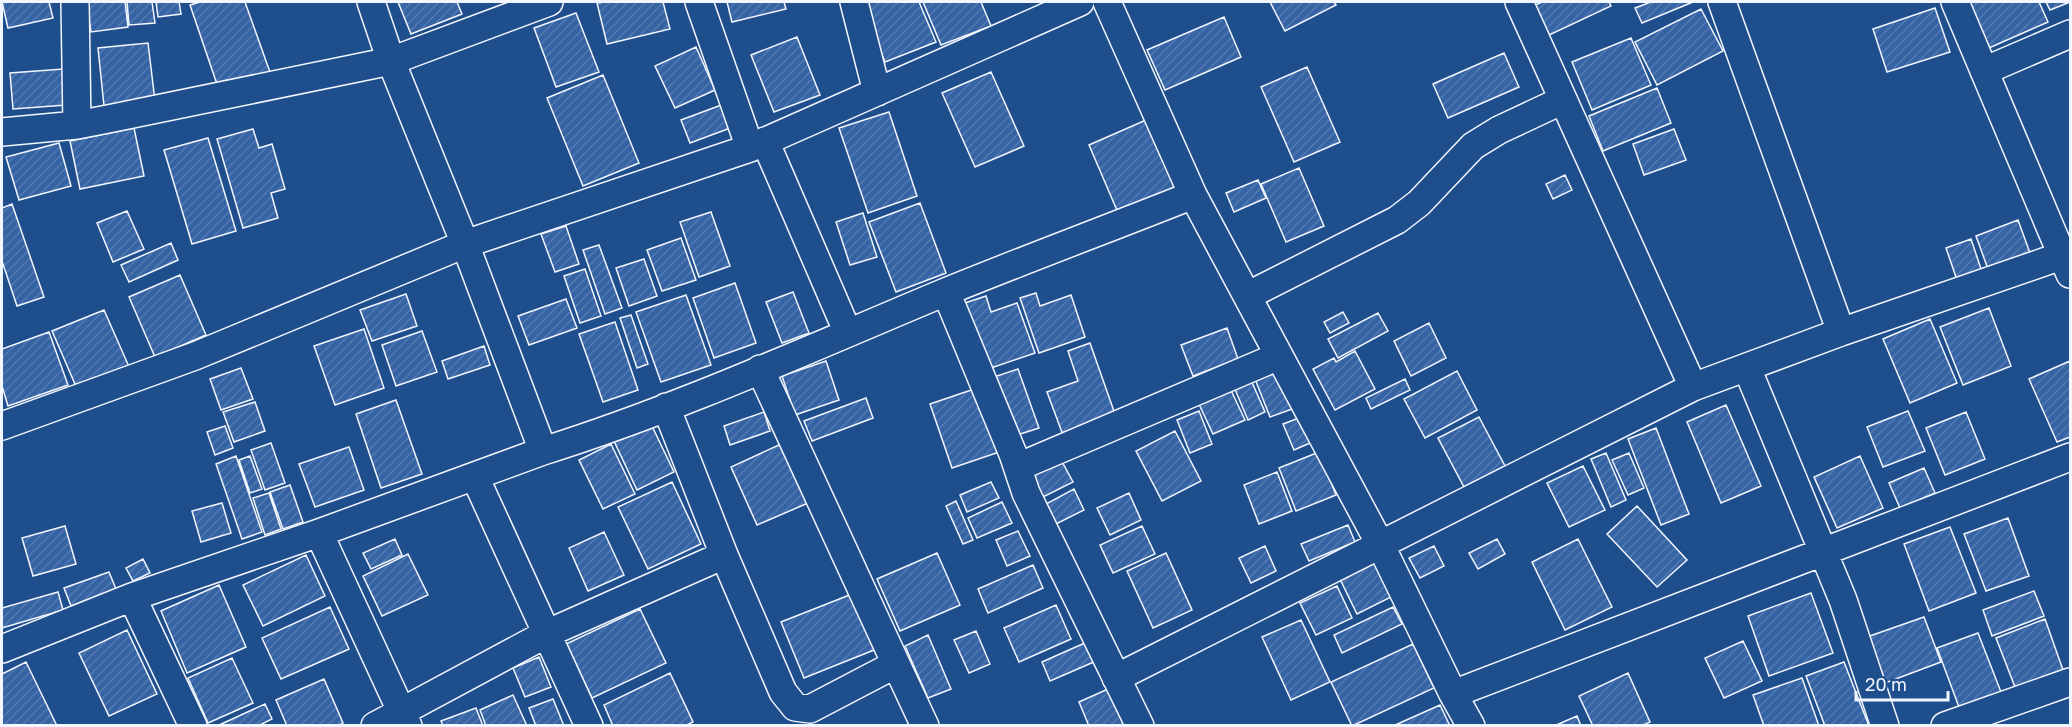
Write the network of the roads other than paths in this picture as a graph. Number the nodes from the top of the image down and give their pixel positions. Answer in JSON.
{"nodes":[{"id":1,"x":75,"y":2,"type":"edge"},
{"id":2,"x":371,"y":2,"type":"edge"},
{"id":3,"x":549,"y":2,"type":"edge"},
{"id":4,"x":699,"y":2,"type":"edge"},
{"id":5,"x":854,"y":2,"type":"edge"},
{"id":6,"x":1080,"y":2,"type":"edge"},
{"id":7,"x":1107,"y":2,"type":"edge"},
{"id":8,"x":1518,"y":2,"type":"edge"},
{"id":9,"x":1722,"y":2,"type":"edge"},
{"id":10,"x":1955,"y":2,"type":"edge"},
{"id":11,"x":2070,"y":34,"type":"edge"},
{"id":12,"x":391,"y":61,"type":"junction"},
{"id":13,"x":1984,"y":71,"type":"junction"},
{"id":14,"x":877,"y":92,"type":"junction"},
{"id":15,"x":1563,"y":100,"type":"junction"},
{"id":16,"x":77,"y":125,"type":"junction"},
{"id":17,"x":2,"y":132,"type":"edge"},
{"id":18,"x":758,"y":145,"type":"junction"},
{"id":19,"x":1193,"y":195,"type":"junction"},
{"id":20,"x":465,"y":244,"type":"junction"},
{"id":21,"x":2068,"y":261,"type":"edge"},
{"id":22,"x":946,"y":292,"type":"junction"},
{"id":23,"x":1247,"y":296,"type":"junction"},
{"id":24,"x":1842,"y":332,"type":"junction"},
{"id":25,"x":848,"y":333,"type":"junction"},
{"id":26,"x":1279,"y":356,"type":"junction"},
{"id":27,"x":1747,"y":368,"type":"junction"},
{"id":28,"x":760,"y":369,"type":"junction"},
{"id":29,"x":1693,"y":387,"type":"junction"},
{"id":30,"x":666,"y":407,"type":"junction"},
{"id":31,"x":2,"y":426,"type":"edge"},
{"id":32,"x":543,"y":451,"type":"junction"},
{"id":33,"x":2070,"y":457,"type":"edge"},
{"id":34,"x":1017,"y":466,"type":"junction"},
{"id":35,"x":475,"y":477,"type":"junction"},
{"id":36,"x":319,"y":533,"type":"junction"},
{"id":37,"x":1381,"y":546,"type":"junction"},
{"id":38,"x":1823,"y":553,"type":"junction"},
{"id":39,"x":724,"y":555,"type":"junction"},
{"id":40,"x":132,"y":597,"type":"junction"},
{"id":41,"x":546,"y":634,"type":"junction"},
{"id":42,"x":2,"y":649,"type":"edge"},
{"id":43,"x":896,"y":664,"type":"junction"},
{"id":44,"x":1116,"y":678,"type":"junction"},
{"id":45,"x":2070,"y":682,"type":"edge"},
{"id":46,"x":1453,"y":694,"type":"junction"},
{"id":47,"x":405,"y":719,"type":"edge"},
{"id":48,"x":193,"y":726,"type":"edge"},
{"id":49,"x":375,"y":726,"type":"edge"},
{"id":50,"x":589,"y":726,"type":"edge"},
{"id":51,"x":925,"y":726,"type":"edge"},
{"id":52,"x":1140,"y":726,"type":"edge"},
{"id":53,"x":1471,"y":726,"type":"edge"},
{"id":54,"x":1885,"y":726,"type":"edge"},
{"id":55,"x":1945,"y":726,"type":"edge"}],
"edges":[{"from":1,"to":16,"type":"street"},
{"from":2,"to":12,"type":"street"},
{"from":3,"to":12,"type":"street"},
{"from":4,"to":18,"type":"street"},
{"from":5,"to":14,"type":"street"},
{"from":6,"to":14,"type":"street"},
{"from":7,"to":19,"type":"street"},
{"from":8,"to":15,"type":"street"},
{"from":9,"to":24,"type":"street"},
{"from":10,"to":13,"type":"street"},
{"from":11,"to":13,"type":"street"},
{"from":12,"to":16,"type":"street"},
{"from":12,"to":20,"type":"street"},
{"from":13,"to":21,"type":"street"},
{"from":14,"to":18,"type":"street"},
{"from":15,"to":23,"type":"street"},
{"from":15,"to":29,"type":"street"},
{"from":16,"to":17,"type":"street"},
{"from":18,"to":20,"type":"street"},
{"from":18,"to":25,"type":"street"},
{"from":19,"to":22,"type":"street"},
{"from":19,"to":23,"type":"street"},
{"from":20,"to":31,"type":"street"},
{"from":20,"to":32,"type":"street"},
{"from":21,"to":24,"type":"street"},
{"from":22,"to":25,"type":"street"},
{"from":22,"to":34,"type":"street"},
{"from":23,"to":26,"type":"street"},
{"from":24,"to":27,"type":"street"},
{"from":25,"to":28,"type":"street"},
{"from":26,"to":34,"type":"street"},
{"from":26,"to":37,"type":"street"},
{"from":27,"to":29,"type":"street"},
{"from":27,"to":38,"type":"street"},
{"from":28,"to":30,"type":"street"},
{"from":28,"to":43,"type":"street"},
{"from":29,"to":37,"type":"street"},
{"from":30,"to":32,"type":"street"},
{"from":30,"to":39,"type":"street"},
{"from":32,"to":35,"type":"street"},
{"from":33,"to":38,"type":"street"},
{"from":34,"to":44,"type":"street"},
{"from":35,"to":36,"type":"street"},
{"from":35,"to":41,"type":"street"},
{"from":36,"to":40,"type":"street"},
{"from":36,"to":47,"type":"street"},
{"from":37,"to":44,"type":"street"},
{"from":37,"to":46,"type":"street"},
{"from":38,"to":46,"type":"street"},
{"from":38,"to":54,"type":"street"},
{"from":39,"to":41,"type":"street"},
{"from":39,"to":43,"type":"street"},
{"from":40,"to":42,"type":"street"},
{"from":40,"to":48,"type":"street"},
{"from":41,"to":47,"type":"street"},
{"from":41,"to":50,"type":"street"},
{"from":43,"to":51,"type":"street"},
{"from":44,"to":52,"type":"street"},
{"from":45,"to":55,"type":"street"},
{"from":46,"to":53,"type":"street"},
{"from":47,"to":49,"type":"street"}]}
